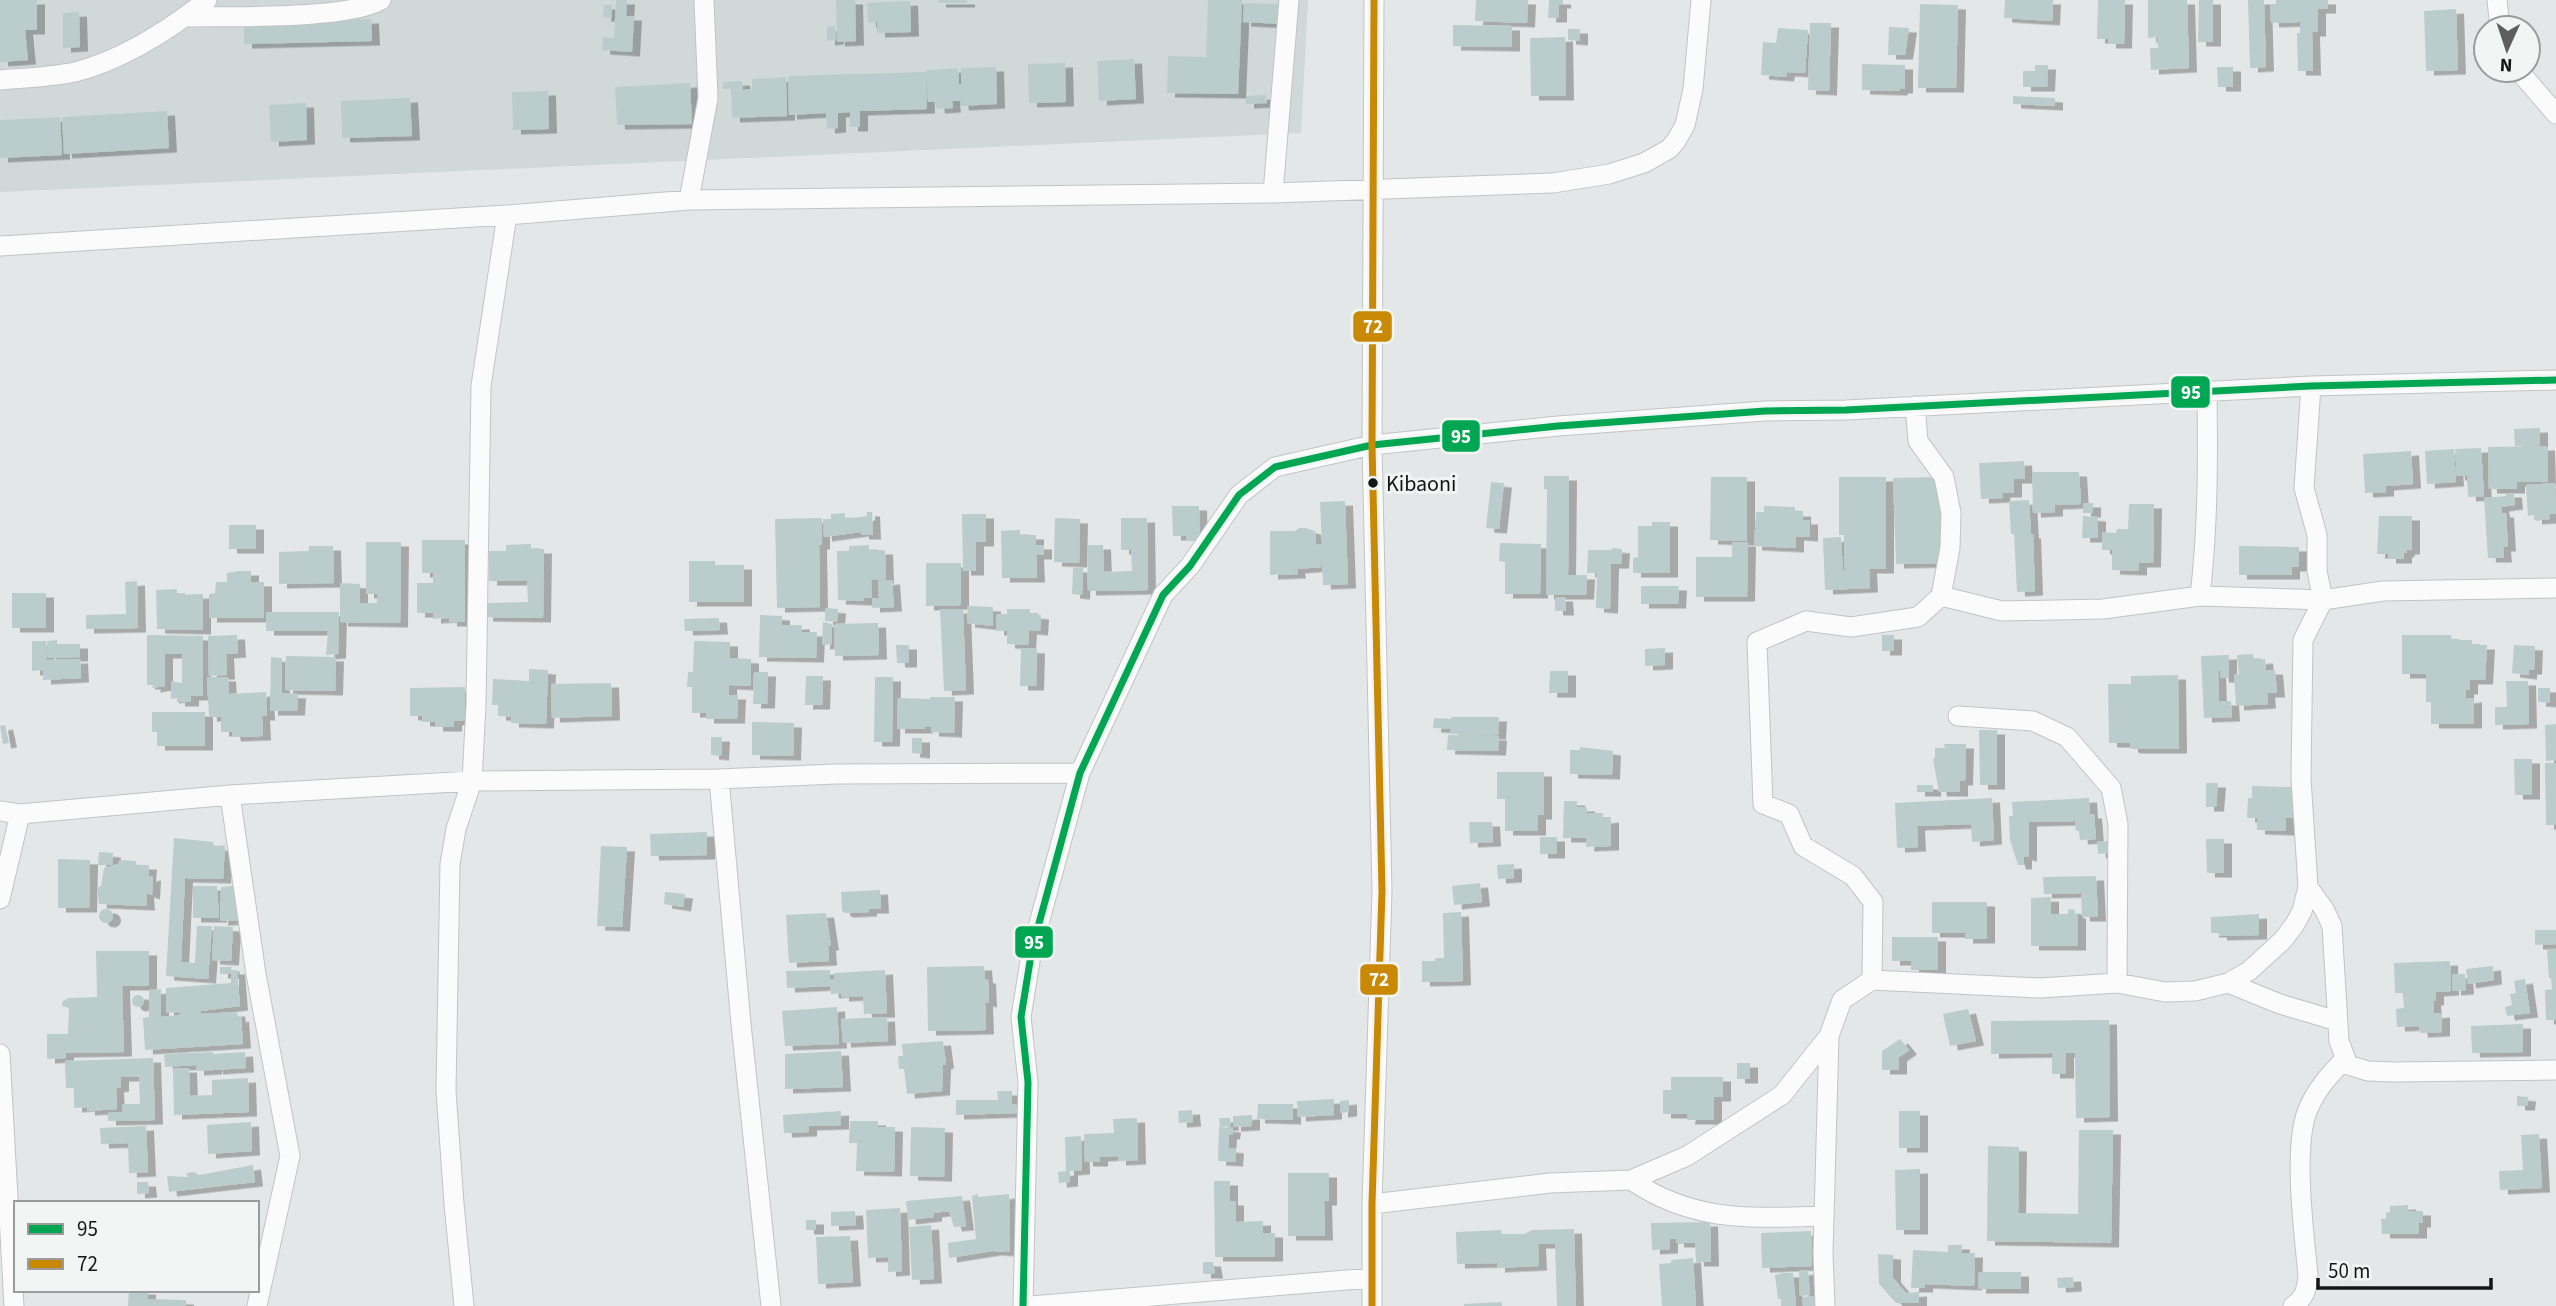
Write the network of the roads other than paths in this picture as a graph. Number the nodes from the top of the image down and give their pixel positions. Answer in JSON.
{"nodes":[{"id":1,"x":206,"y":0,"type":"edge"},
{"id":2,"x":381,"y":0,"type":"edge"},
{"id":3,"x":704,"y":0,"type":"edge"},
{"id":4,"x":1289,"y":0,"type":"edge"},
{"id":5,"x":1374,"y":0,"type":"edge"},
{"id":6,"x":1701,"y":0,"type":"edge"},
{"id":7,"x":184,"y":17,"type":"junction"},
{"id":8,"x":0,"y":80,"type":"edge"},
{"id":9,"x":2530,"y":84,"type":"edge"},
{"id":10,"x":2556,"y":114,"type":"edge"},
{"id":11,"x":1372,"y":188,"type":"junction"},
{"id":12,"x":1273,"y":193,"type":"junction"},
{"id":13,"x":689,"y":201,"type":"junction"},
{"id":14,"x":507,"y":215,"type":"junction"},
{"id":15,"x":0,"y":246,"type":"edge"},
{"id":16,"x":2556,"y":380,"type":"edge"},
{"id":17,"x":2311,"y":386,"type":"junction"},
{"id":18,"x":2207,"y":391,"type":"junction"},
{"id":19,"x":1915,"y":407,"type":"junction"},
{"id":20,"x":1372,"y":445,"type":"junction"},
{"id":21,"x":2556,"y":588,"type":"edge"},
{"id":22,"x":1941,"y":596,"type":"junction"},
{"id":23,"x":2200,"y":597,"type":"junction"},
{"id":24,"x":2323,"y":600,"type":"junction"},
{"id":25,"x":1958,"y":716,"type":"dead end"},
{"id":26,"x":1080,"y":773,"type":"junction"},
{"id":27,"x":719,"y":779,"type":"junction"},
{"id":28,"x":472,"y":781,"type":"junction"},
{"id":29,"x":230,"y":796,"type":"junction"},
{"id":30,"x":0,"y":811,"type":"edge"},
{"id":31,"x":20,"y":814,"type":"junction"},
{"id":32,"x":2308,"y":887,"type":"junction"},
{"id":33,"x":0,"y":899,"type":"edge"},
{"id":34,"x":1872,"y":980,"type":"junction"},
{"id":35,"x":2116,"y":983,"type":"junction"},
{"id":36,"x":2228,"y":983,"type":"junction"},
{"id":37,"x":2337,"y":1021,"type":"junction"},
{"id":38,"x":1829,"y":1035,"type":"junction"},
{"id":39,"x":0,"y":1054,"type":"edge"},
{"id":40,"x":2345,"y":1059,"type":"junction"},
{"id":41,"x":2556,"y":1070,"type":"edge"},
{"id":42,"x":1631,"y":1180,"type":"junction"},
{"id":43,"x":1372,"y":1204,"type":"junction"},
{"id":44,"x":1824,"y":1216,"type":"junction"},
{"id":45,"x":1371,"y":1278,"type":"junction"},
{"id":46,"x":14,"y":1289,"type":"edge"},
{"id":47,"x":257,"y":1306,"type":"edge"},
{"id":48,"x":464,"y":1306,"type":"edge"},
{"id":49,"x":771,"y":1306,"type":"edge"},
{"id":50,"x":1023,"y":1306,"type":"edge"},
{"id":51,"x":1031,"y":1306,"type":"edge"},
{"id":52,"x":1372,"y":1306,"type":"edge"},
{"id":53,"x":1825,"y":1306,"type":"edge"},
{"id":54,"x":2293,"y":1306,"type":"edge"}],
"edges":[{"from":1,"to":7,"type":"street"},
{"from":2,"to":7,"type":"street"},
{"from":3,"to":13,"type":"street"},
{"from":4,"to":12,"type":"street"},
{"from":5,"to":11,"type":"street"},
{"from":6,"to":11,"type":"street"},
{"from":7,"to":8,"type":"street"},
{"from":9,"to":10,"type":"street"},
{"from":11,"to":12,"type":"street"},
{"from":11,"to":20,"type":"street"},
{"from":12,"to":13,"type":"street"},
{"from":13,"to":14,"type":"street"},
{"from":14,"to":15,"type":"street"},
{"from":14,"to":28,"type":"street"},
{"from":16,"to":17,"type":"street"},
{"from":17,"to":18,"type":"street"},
{"from":17,"to":24,"type":"street"},
{"from":18,"to":19,"type":"street"},
{"from":18,"to":23,"type":"street"},
{"from":19,"to":20,"type":"street"},
{"from":19,"to":22,"type":"street"},
{"from":20,"to":26,"type":"street"},
{"from":20,"to":43,"type":"street"},
{"from":21,"to":24,"type":"street"},
{"from":22,"to":23,"type":"street"},
{"from":22,"to":34,"type":"street"},
{"from":23,"to":24,"type":"street"},
{"from":24,"to":32,"type":"street"},
{"from":25,"to":35,"type":"street"},
{"from":26,"to":27,"type":"street"},
{"from":26,"to":50,"type":"street"},
{"from":27,"to":28,"type":"street"},
{"from":27,"to":49,"type":"street"},
{"from":28,"to":29,"type":"street"},
{"from":28,"to":48,"type":"street"},
{"from":29,"to":31,"type":"street"},
{"from":29,"to":47,"type":"street"},
{"from":30,"to":31,"type":"street"},
{"from":31,"to":33,"type":"street"},
{"from":32,"to":36,"type":"street"},
{"from":32,"to":37,"type":"street"},
{"from":34,"to":35,"type":"street"},
{"from":34,"to":38,"type":"street"},
{"from":35,"to":36,"type":"street"},
{"from":36,"to":37,"type":"street"},
{"from":37,"to":40,"type":"street"},
{"from":38,"to":42,"type":"street"},
{"from":38,"to":44,"type":"street"},
{"from":39,"to":46,"type":"street"},
{"from":40,"to":41,"type":"street"},
{"from":40,"to":54,"type":"street"},
{"from":42,"to":43,"type":"street"},
{"from":42,"to":44,"type":"street"},
{"from":43,"to":45,"type":"street"},
{"from":44,"to":53,"type":"street"},
{"from":45,"to":51,"type":"street"},
{"from":45,"to":52,"type":"street"}]}
